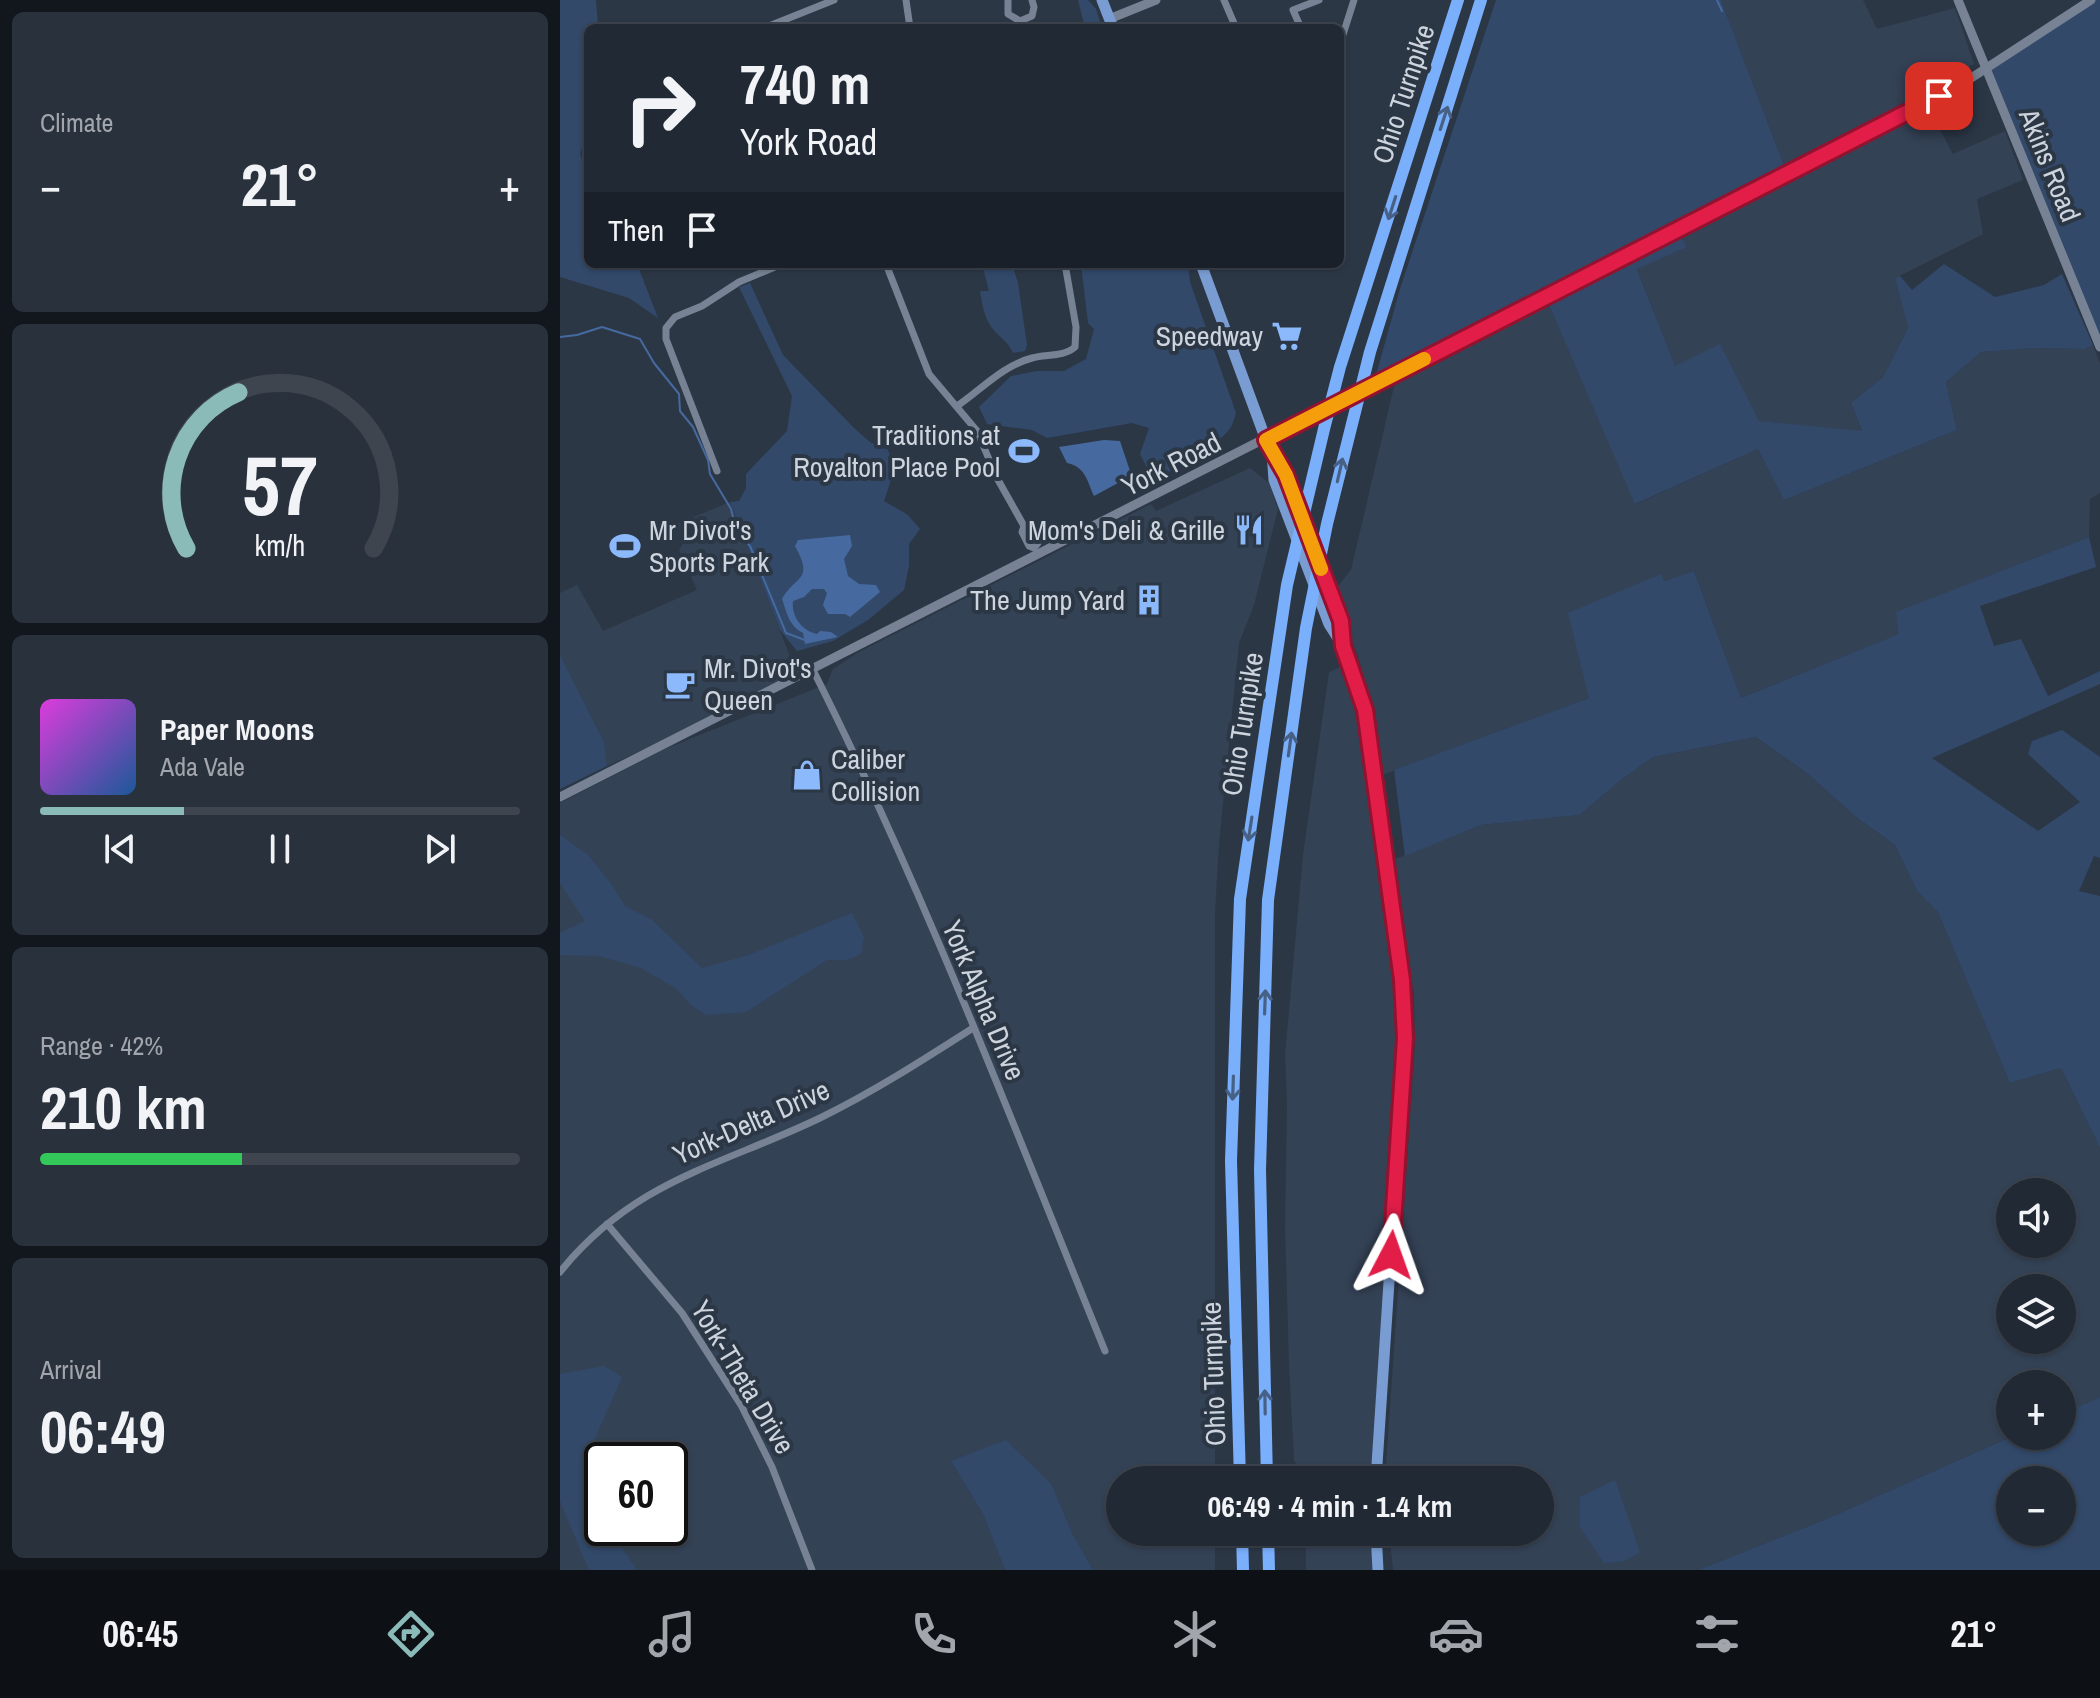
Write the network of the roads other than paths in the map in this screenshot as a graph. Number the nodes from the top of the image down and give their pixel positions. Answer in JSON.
{"nodes":[{"id":1,"x":834,"y":0,"type":"edge"},
{"id":2,"x":906,"y":0,"type":"edge"},
{"id":3,"x":1008,"y":0,"type":"edge"},
{"id":4,"x":1032,"y":0,"type":"edge"},
{"id":5,"x":1102,"y":0,"type":"edge"},
{"id":6,"x":1156,"y":0,"type":"edge"},
{"id":7,"x":1224,"y":0,"type":"edge"},
{"id":8,"x":1319,"y":0,"type":"edge"},
{"id":9,"x":1354,"y":0,"type":"edge"},
{"id":10,"x":1458,"y":0,"type":"edge"},
{"id":11,"x":1481,"y":0,"type":"edge"},
{"id":12,"x":1958,"y":0,"type":"edge"},
{"id":13,"x":2091,"y":0,"type":"edge"},
{"id":14,"x":774,"y":24,"type":"edge"},
{"id":15,"x":909,"y":24,"type":"edge"},
{"id":16,"x":1111,"y":24,"type":"edge"},
{"id":17,"x":1234,"y":24,"type":"edge"},
{"id":18,"x":1299,"y":24,"type":"edge"},
{"id":19,"x":1344,"y":31,"type":"edge"},
{"id":20,"x":1986,"y":70,"type":"junction"},
{"id":21,"x":773,"y":268,"type":"edge"},
{"id":22,"x":888,"y":268,"type":"edge"},
{"id":23,"x":1066,"y":268,"type":"edge"},
{"id":24,"x":1202,"y":268,"type":"edge"},
{"id":25,"x":2100,"y":347,"type":"edge"},
{"id":26,"x":957,"y":406,"type":"junction"},
{"id":27,"x":1266,"y":440,"type":"junction"},
{"id":28,"x":717,"y":471,"type":"dead end"},
{"id":29,"x":1036,"y":552,"type":"junction"},
{"id":30,"x":813,"y":670,"type":"junction"},
{"id":31,"x":560,"y":797,"type":"edge"},
{"id":32,"x":973,"y":1028,"type":"junction"},
{"id":33,"x":607,"y":1224,"type":"junction"},
{"id":34,"x":560,"y":1272,"type":"edge"},
{"id":35,"x":1105,"y":1351,"type":"dead end"},
{"id":36,"x":1240,"y":1466,"type":"edge"},
{"id":37,"x":1267,"y":1466,"type":"edge"},
{"id":38,"x":1377,"y":1466,"type":"edge"},
{"id":39,"x":1242,"y":1546,"type":"edge"},
{"id":40,"x":1268,"y":1546,"type":"edge"},
{"id":41,"x":1377,"y":1546,"type":"edge"},
{"id":42,"x":812,"y":1570,"type":"edge"},
{"id":43,"x":1243,"y":1570,"type":"edge"},
{"id":44,"x":1269,"y":1570,"type":"edge"},
{"id":45,"x":1378,"y":1570,"type":"edge"}],
"edges":[{"from":1,"to":14,"type":"street"},
{"from":2,"to":15,"type":"street"},
{"from":3,"to":4,"type":"street"},
{"from":5,"to":16,"type":"main road"},
{"from":6,"to":16,"type":"street"},
{"from":7,"to":17,"type":"street"},
{"from":8,"to":18,"type":"street"},
{"from":9,"to":19,"type":"street"},
{"from":10,"to":36,"type":"highway","name":"Ohio Turnpike","one_way":true},
{"from":37,"to":11,"type":"highway","name":"Ohio Turnpike","one_way":true},
{"from":12,"to":20,"type":"street","name":"Akins Road"},
{"from":13,"to":20,"type":"street","name":"York Road"},
{"from":20,"to":25,"type":"street","name":"Akins Road"},
{"from":20,"to":27,"type":"street","name":"York Road"},
{"from":21,"to":28,"type":"street"},
{"from":22,"to":26,"type":"street"},
{"from":23,"to":26,"type":"street"},
{"from":24,"to":27,"type":"main road"},
{"from":26,"to":29,"type":"street"},
{"from":27,"to":29,"type":"street","name":"York Road"},
{"from":27,"to":38,"type":"main road"},
{"from":29,"to":30,"type":"street","name":"York Road"},
{"from":30,"to":31,"type":"street","name":"York Road"},
{"from":30,"to":32,"type":"street","name":"York Alpha Drive"},
{"from":32,"to":33,"type":"street","name":"York-Delta Drive"},
{"from":32,"to":35,"type":"street","name":"York Alpha Drive"},
{"from":33,"to":34,"type":"street","name":"York-Delta Drive"},
{"from":33,"to":42,"type":"street","name":"York-Theta Drive"},
{"from":39,"to":43,"type":"highway"},
{"from":40,"to":44,"type":"highway"},
{"from":41,"to":45,"type":"main road"}]}
